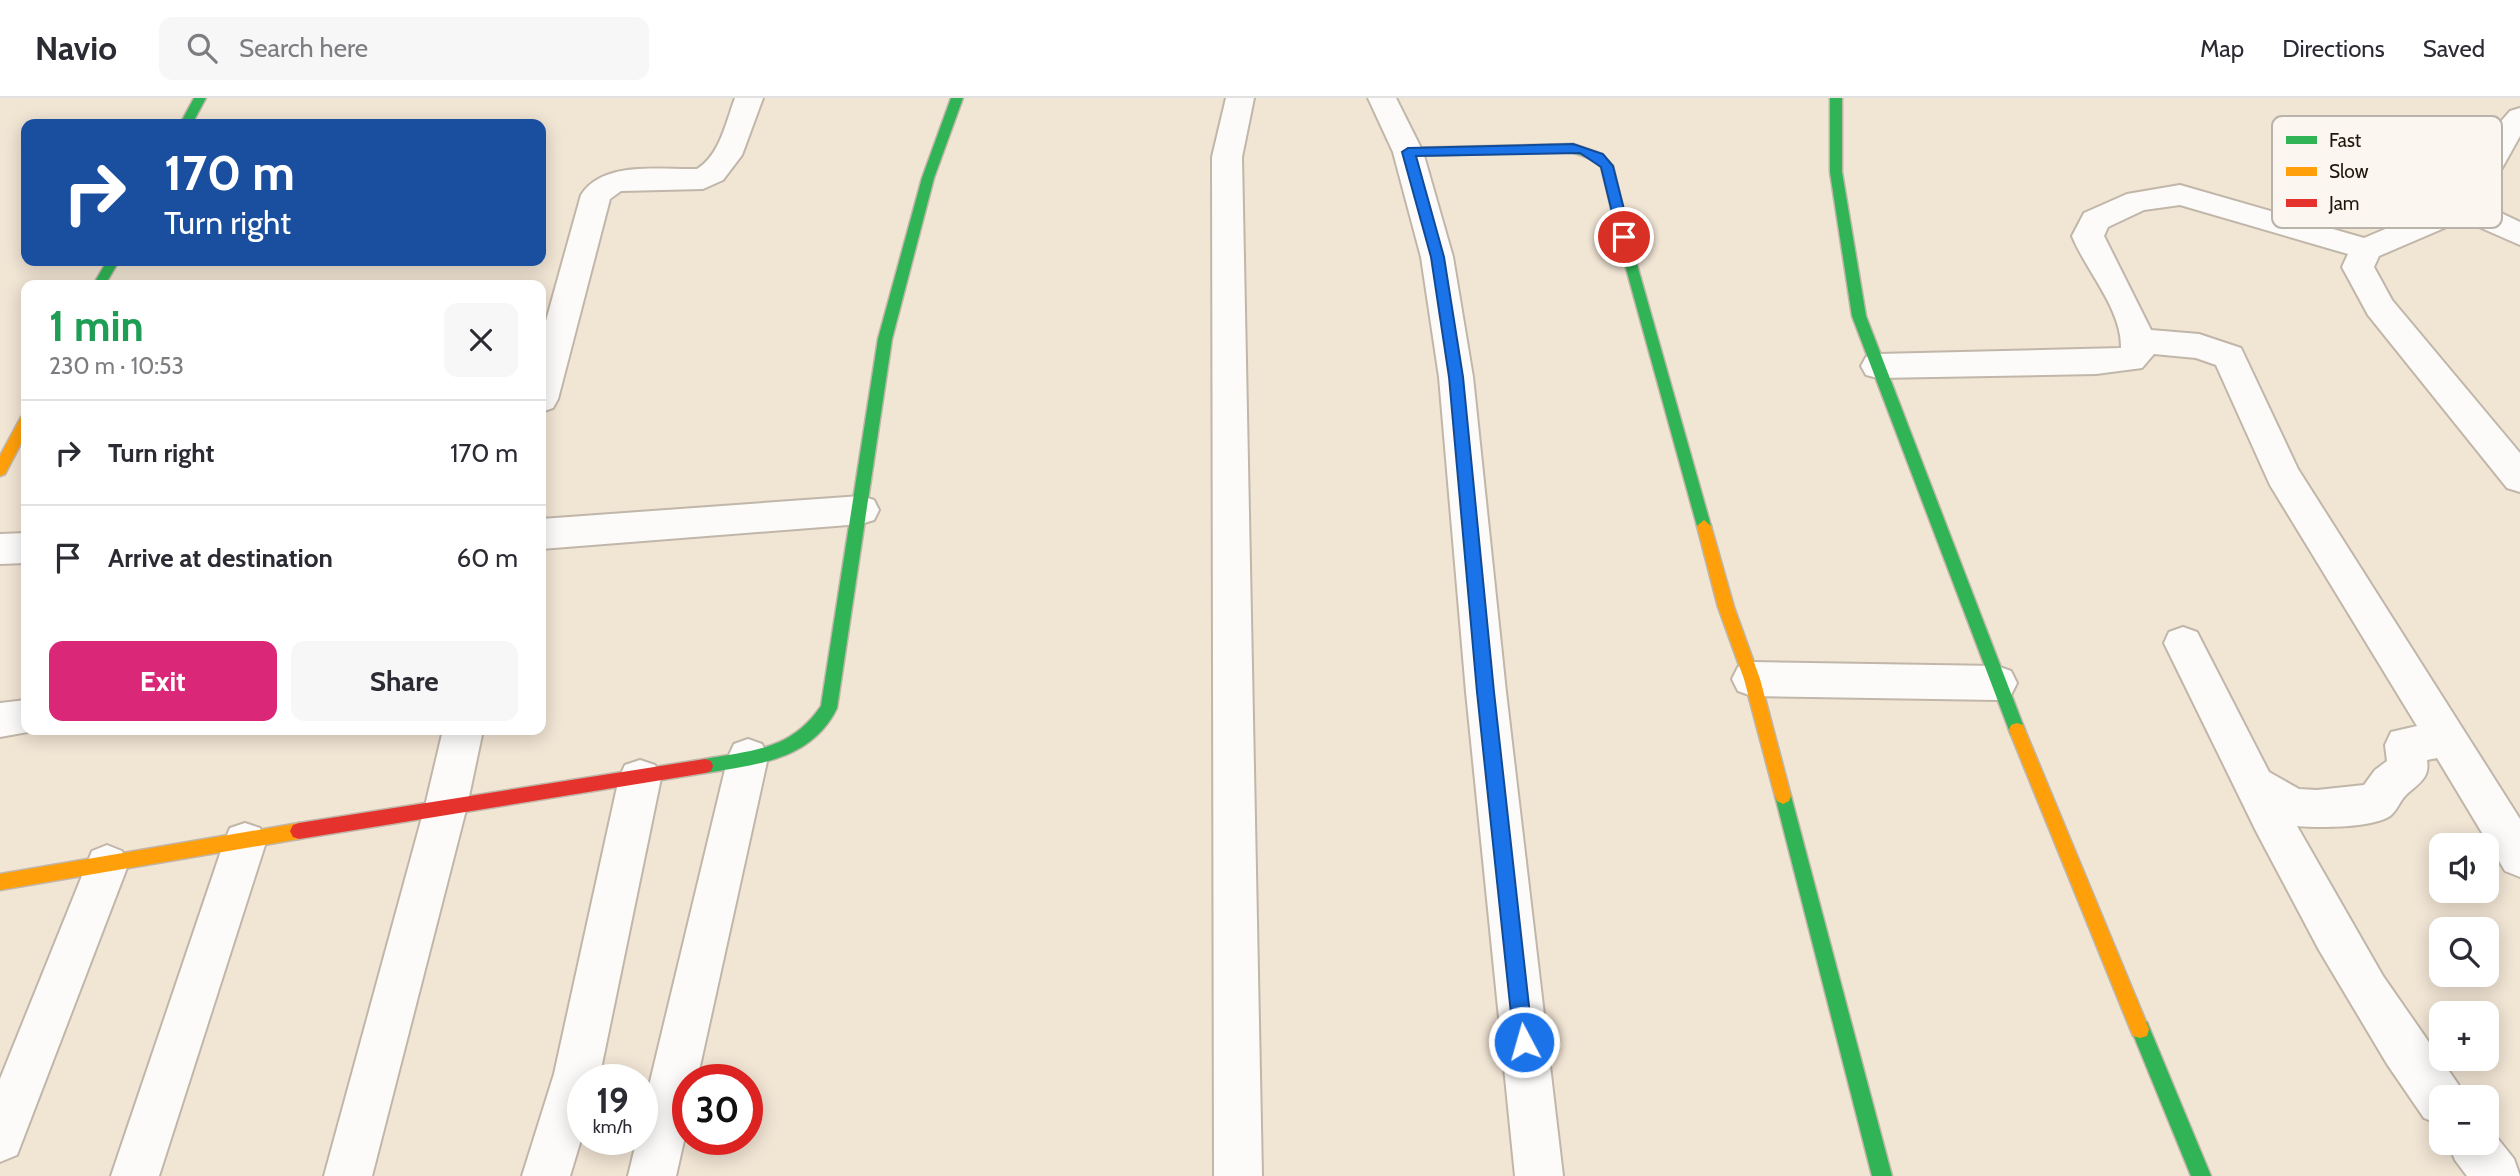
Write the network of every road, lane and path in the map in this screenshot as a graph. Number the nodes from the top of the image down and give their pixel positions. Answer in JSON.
{"nodes":[{"id":1,"x":200,"y":98,"type":"edge"},
{"id":2,"x":750,"y":98,"type":"edge"},
{"id":3,"x":957,"y":98,"type":"edge"},
{"id":4,"x":1240,"y":98,"type":"edge"},
{"id":5,"x":1382,"y":98,"type":"edge"},
{"id":6,"x":1836,"y":98,"type":"edge"},
{"id":7,"x":2520,"y":117,"type":"edge"},
{"id":8,"x":189,"y":119,"type":"edge"},
{"id":9,"x":2502,"y":142,"type":"edge"},
{"id":10,"x":1408,"y":152,"type":"junction"},
{"id":11,"x":2272,"y":222,"type":"edge"},
{"id":12,"x":2502,"y":226,"type":"edge"},
{"id":13,"x":2294,"y":228,"type":"edge"},
{"id":14,"x":2416,"y":228,"type":"edge"},
{"id":15,"x":2520,"y":234,"type":"edge"},
{"id":16,"x":2367,"y":249,"type":"junction"},
{"id":17,"x":2140,"y":341,"type":"junction"},
{"id":18,"x":1878,"y":366,"type":"junction"},
{"id":19,"x":546,"y":380,"type":"edge"},
{"id":20,"x":21,"y":430,"type":"edge"},
{"id":21,"x":0,"y":470,"type":"edge"},
{"id":22,"x":2520,"y":478,"type":"edge"},
{"id":23,"x":861,"y":510,"type":"junction"},
{"id":24,"x":546,"y":534,"type":"edge"},
{"id":25,"x":21,"y":548,"type":"edge"},
{"id":26,"x":0,"y":549,"type":"edge"},
{"id":27,"x":2183,"y":643,"type":"dead end"},
{"id":28,"x":1752,"y":679,"type":"junction"},
{"id":29,"x":1997,"y":682,"type":"junction"},
{"id":30,"x":21,"y":718,"type":"edge"},
{"id":31,"x":0,"y":720,"type":"edge"},
{"id":32,"x":462,"y":735,"type":"edge"},
{"id":33,"x":2447,"y":739,"type":"junction"},
{"id":34,"x":748,"y":757,"type":"junction"},
{"id":35,"x":640,"y":778,"type":"junction"},
{"id":36,"x":2255,"y":785,"type":"junction"},
{"id":37,"x":446,"y":806,"type":"junction"},
{"id":38,"x":245,"y":842,"type":"junction"},
{"id":39,"x":2520,"y":857,"type":"edge"},
{"id":40,"x":107,"y":865,"type":"junction"},
{"id":41,"x":0,"y":883,"type":"edge"},
{"id":42,"x":2429,"y":1085,"type":"edge"},
{"id":43,"x":0,"y":1138,"type":"edge"},
{"id":44,"x":2481,"y":1155,"type":"edge"},
{"id":45,"x":135,"y":1176,"type":"edge"},
{"id":46,"x":348,"y":1176,"type":"edge"},
{"id":47,"x":546,"y":1176,"type":"edge"},
{"id":48,"x":652,"y":1176,"type":"edge"},
{"id":49,"x":1238,"y":1176,"type":"edge"},
{"id":50,"x":1539,"y":1176,"type":"edge"},
{"id":51,"x":1882,"y":1176,"type":"edge"},
{"id":52,"x":2201,"y":1176,"type":"edge"},
{"id":53,"x":2497,"y":1176,"type":"edge"}],
"edges":[{"from":1,"to":8,"type":"street"},
{"from":2,"to":19,"type":"street"},
{"from":3,"to":23,"type":"street"},
{"from":4,"to":49,"type":"street"},
{"from":5,"to":10,"type":"street"},
{"from":6,"to":18,"type":"street"},
{"from":7,"to":9,"type":"street"},
{"from":10,"to":28,"type":"street"},
{"from":10,"to":50,"type":"street"},
{"from":11,"to":17,"type":"street"},
{"from":12,"to":15,"type":"street"},
{"from":13,"to":16,"type":"street"},
{"from":14,"to":16,"type":"street"},
{"from":16,"to":22,"type":"street"},
{"from":17,"to":18,"type":"street"},
{"from":17,"to":33,"type":"street"},
{"from":18,"to":29,"type":"street"},
{"from":20,"to":21,"type":"street"},
{"from":23,"to":24,"type":"street"},
{"from":23,"to":34,"type":"street"},
{"from":25,"to":26,"type":"street"},
{"from":27,"to":36,"type":"street"},
{"from":28,"to":29,"type":"street"},
{"from":28,"to":51,"type":"street"},
{"from":29,"to":52,"type":"street"},
{"from":30,"to":31,"type":"street"},
{"from":32,"to":37,"type":"street"},
{"from":33,"to":36,"type":"street"},
{"from":33,"to":39,"type":"street"},
{"from":34,"to":35,"type":"street"},
{"from":34,"to":48,"type":"street"},
{"from":35,"to":37,"type":"street"},
{"from":35,"to":47,"type":"street"},
{"from":36,"to":42,"type":"street"},
{"from":37,"to":38,"type":"street"},
{"from":37,"to":46,"type":"street"},
{"from":38,"to":40,"type":"street"},
{"from":38,"to":45,"type":"street"},
{"from":40,"to":41,"type":"street"},
{"from":40,"to":43,"type":"street"},
{"from":44,"to":53,"type":"street"}]}
